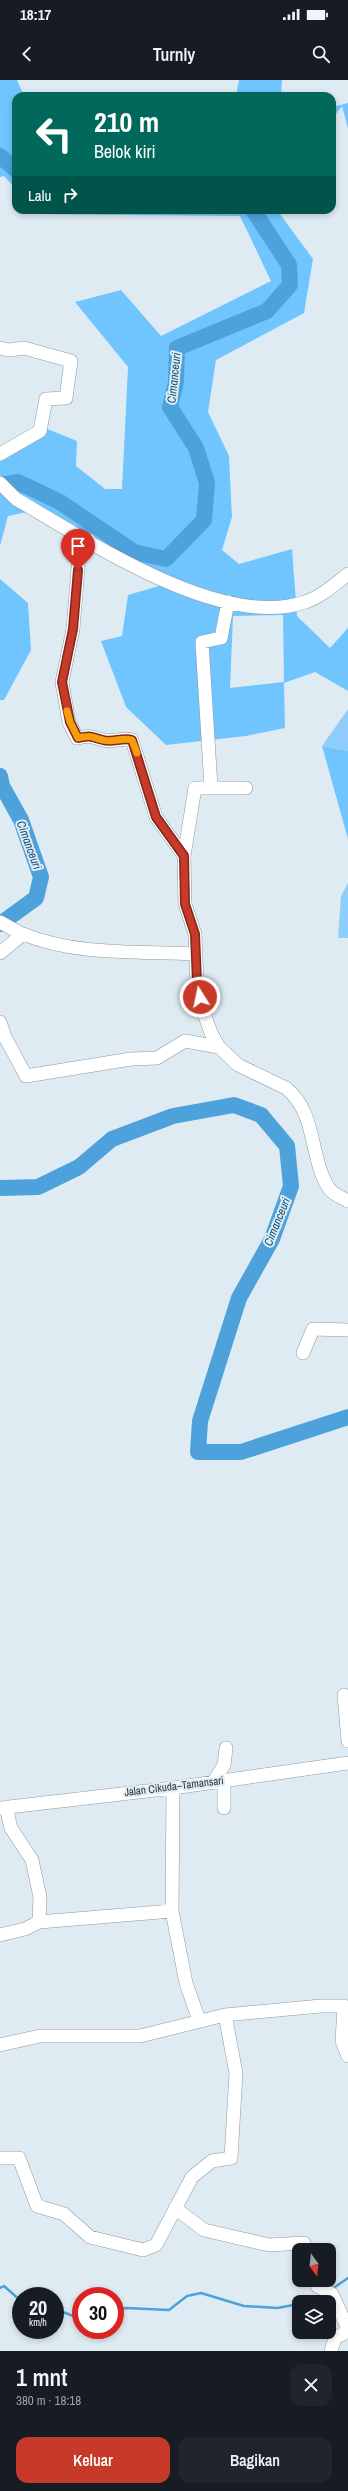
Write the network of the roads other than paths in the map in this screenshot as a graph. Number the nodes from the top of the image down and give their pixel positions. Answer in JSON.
{"nodes":[{"id":1,"x":0,"y":348,"type":"edge"},
{"id":2,"x":0,"y":454,"type":"edge"},
{"id":3,"x":0,"y":483,"type":"edge"},
{"id":4,"x":89,"y":540,"type":"junction"},
{"id":5,"x":348,"y":574,"type":"edge"},
{"id":6,"x":228,"y":602,"type":"junction"},
{"id":7,"x":211,"y":788,"type":"junction"},
{"id":8,"x":246,"y":788,"type":"dead end"},
{"id":9,"x":184,"y":856,"type":"junction"},
{"id":10,"x":0,"y":922,"type":"edge"},
{"id":11,"x":22,"y":934,"type":"dead end"},
{"id":12,"x":0,"y":953,"type":"edge"},
{"id":13,"x":196,"y":954,"type":"junction"},
{"id":14,"x":0,"y":1022,"type":"edge"},
{"id":15,"x":219,"y":1047,"type":"junction"},
{"id":16,"x":348,"y":1201,"type":"edge"},
{"id":17,"x":348,"y":1330,"type":"edge"},
{"id":18,"x":303,"y":1353,"type":"dead end"},
{"id":19,"x":344,"y":1695,"type":"dead end"},
{"id":20,"x":348,"y":1741,"type":"edge"},
{"id":21,"x":226,"y":1748,"type":"dead end"},
{"id":22,"x":348,"y":1763,"type":"edge"},
{"id":23,"x":219,"y":1781,"type":"junction"},
{"id":24,"x":174,"y":1788,"type":"junction"},
{"id":25,"x":3,"y":1807,"type":"edge"},
{"id":26,"x":224,"y":1808,"type":"dead end"},
{"id":27,"x":172,"y":1911,"type":"junction"},
{"id":28,"x":39,"y":1922,"type":"junction"},
{"id":29,"x":0,"y":1935,"type":"edge"},
{"id":30,"x":346,"y":2005,"type":"edge"},
{"id":31,"x":225,"y":2015,"type":"junction"},
{"id":32,"x":199,"y":2020,"type":"junction"},
{"id":33,"x":0,"y":2045,"type":"edge"},
{"id":34,"x":348,"y":2056,"type":"edge"},
{"id":35,"x":0,"y":2158,"type":"edge"},
{"id":36,"x":175,"y":2208,"type":"junction"},
{"id":37,"x":292,"y":2244,"type":"edge"},
{"id":38,"x":322,"y":2287,"type":"edge"},
{"id":39,"x":348,"y":2330,"type":"edge"},
{"id":40,"x":331,"y":2351,"type":"edge"}],
"edges":[{"from":1,"to":2,"type":"street"},
{"from":3,"to":4,"type":"street"},
{"from":4,"to":6,"type":"street"},
{"from":4,"to":9,"type":"street"},
{"from":5,"to":6,"type":"street"},
{"from":6,"to":7,"type":"street"},
{"from":7,"to":8,"type":"street"},
{"from":7,"to":9,"type":"street"},
{"from":9,"to":13,"type":"street"},
{"from":10,"to":11,"type":"street"},
{"from":12,"to":13,"type":"street"},
{"from":13,"to":15,"type":"street"},
{"from":14,"to":15,"type":"street"},
{"from":15,"to":16,"type":"street"},
{"from":17,"to":18,"type":"street"},
{"from":19,"to":20,"type":"street"},
{"from":21,"to":23,"type":"street"},
{"from":22,"to":23,"type":"street","name":"Jalan Cikuda–Tamansari"},
{"from":23,"to":24,"type":"street","name":"Jalan Cikuda–Tamansari"},
{"from":23,"to":26,"type":"street"},
{"from":24,"to":25,"type":"street","name":"Jalan Cikuda–Tamansari"},
{"from":24,"to":27,"type":"street"},
{"from":25,"to":28,"type":"street"},
{"from":27,"to":28,"type":"street"},
{"from":27,"to":32,"type":"street"},
{"from":28,"to":29,"type":"street"},
{"from":30,"to":31,"type":"street"},
{"from":30,"to":34,"type":"street"},
{"from":31,"to":32,"type":"street"},
{"from":31,"to":36,"type":"street"},
{"from":32,"to":33,"type":"street"},
{"from":35,"to":36,"type":"street"},
{"from":36,"to":37,"type":"street"},
{"from":38,"to":39,"type":"street"},
{"from":39,"to":40,"type":"street"}]}
